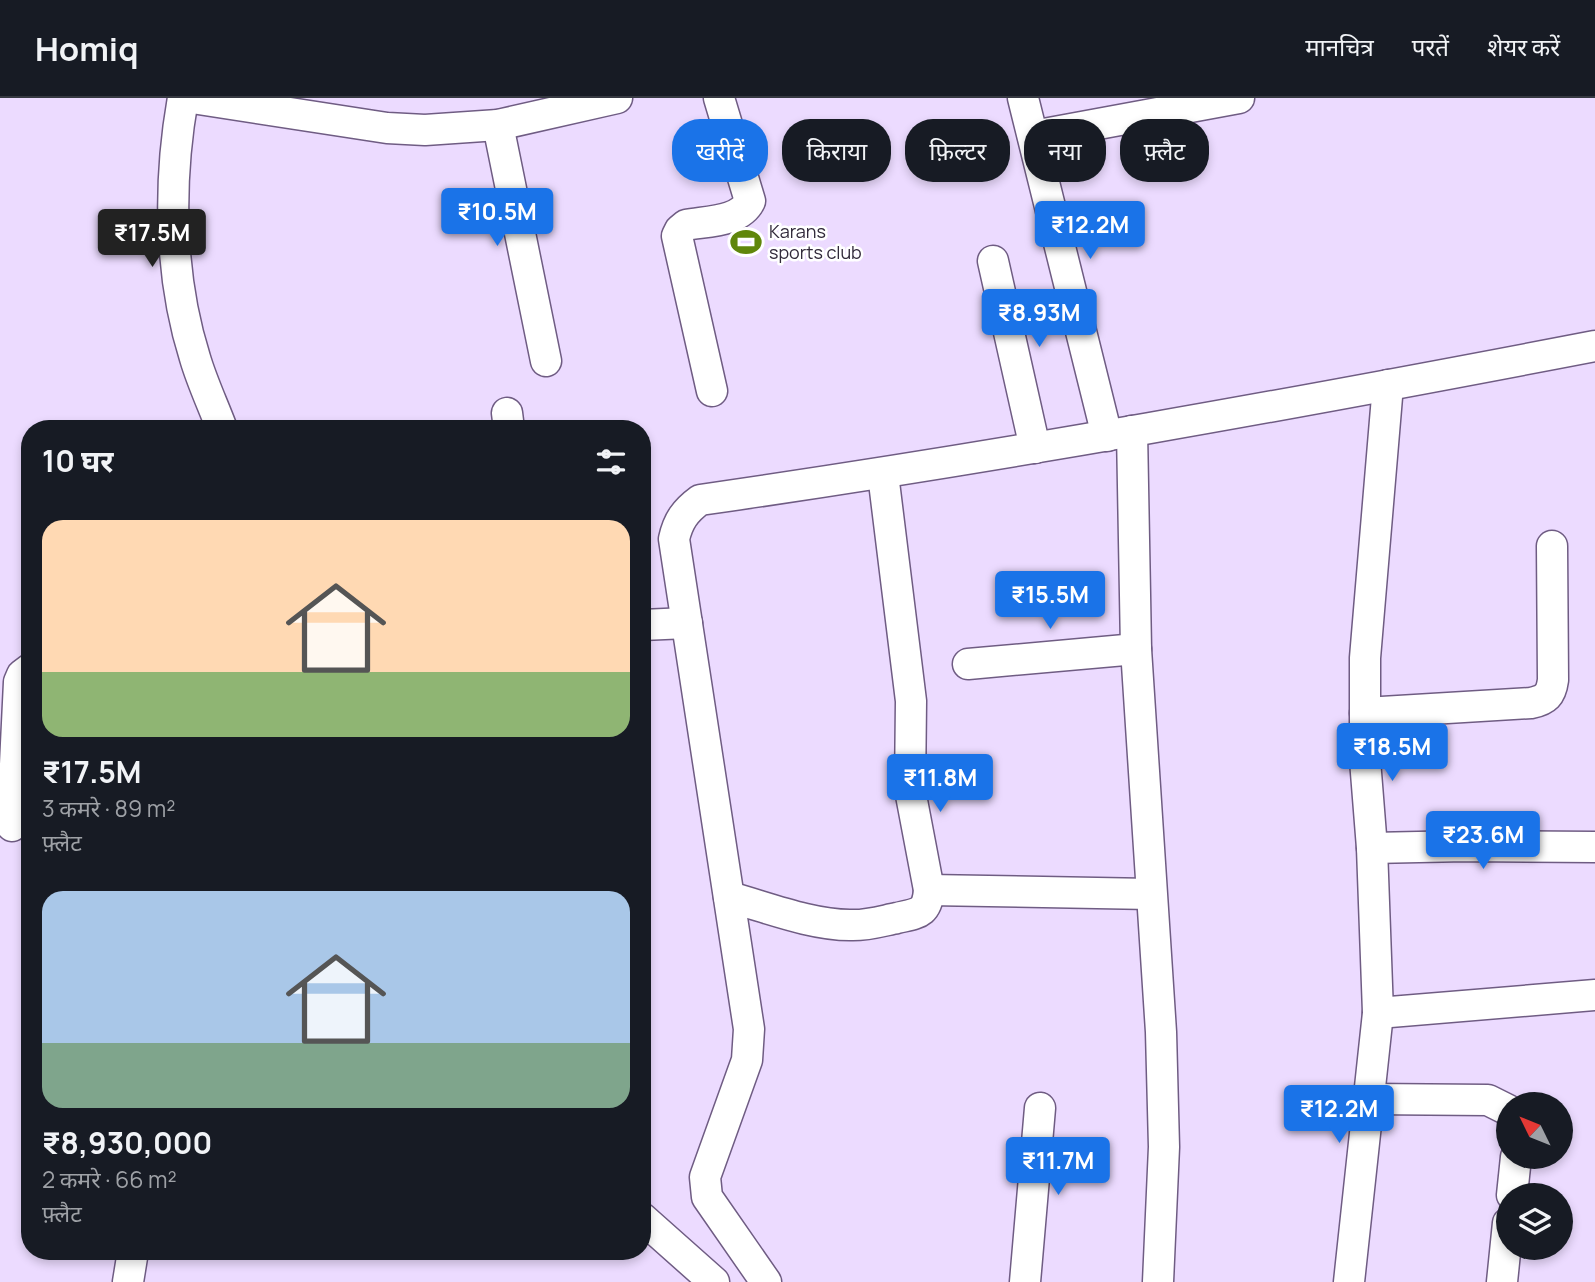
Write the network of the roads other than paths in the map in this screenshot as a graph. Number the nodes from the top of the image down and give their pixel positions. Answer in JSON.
{"nodes":[{"id":1,"x":183,"y":98,"type":"edge"},
{"id":2,"x":192,"y":98,"type":"edge"},
{"id":3,"x":617,"y":98,"type":"edge"},
{"id":4,"x":719,"y":98,"type":"edge"},
{"id":5,"x":1024,"y":98,"type":"edge"},
{"id":6,"x":1238,"y":98,"type":"edge"},
{"id":7,"x":1029,"y":119,"type":"edge"},
{"id":8,"x":1106,"y":122,"type":"edge"},
{"id":9,"x":498,"y":125,"type":"junction"},
{"id":10,"x":1046,"y":182,"type":"edge"},
{"id":11,"x":993,"y":261,"type":"dead end"},
{"id":12,"x":1595,"y":346,"type":"edge"},
{"id":13,"x":546,"y":361,"type":"dead end"},
{"id":14,"x":1388,"y":385,"type":"junction"},
{"id":15,"x":712,"y":391,"type":"dead end"},
{"id":16,"x":219,"y":420,"type":"edge"},
{"id":17,"x":1120,"y":434,"type":"junction"},
{"id":18,"x":1035,"y":448,"type":"junction"},
{"id":19,"x":883,"y":474,"type":"junction"},
{"id":20,"x":1552,"y":546,"type":"dead end"},
{"id":21,"x":687,"y":623,"type":"junction"},
{"id":22,"x":651,"y":625,"type":"edge"},
{"id":23,"x":1136,"y":649,"type":"junction"},
{"id":24,"x":968,"y":664,"type":"dead end"},
{"id":25,"x":21,"y":677,"type":"edge"},
{"id":26,"x":1365,"y":712,"type":"junction"},
{"id":27,"x":14,"y":827,"type":"edge"},
{"id":28,"x":1595,"y":847,"type":"edge"},
{"id":29,"x":1372,"y":848,"type":"junction"},
{"id":30,"x":929,"y":890,"type":"junction"},
{"id":31,"x":1151,"y":894,"type":"junction"},
{"id":32,"x":729,"y":897,"type":"junction"},
{"id":33,"x":1595,"y":995,"type":"edge"},
{"id":34,"x":1378,"y":1013,"type":"junction"},
{"id":35,"x":1369,"y":1099,"type":"junction"},
{"id":36,"x":1496,"y":1104,"type":"edge"},
{"id":37,"x":1040,"y":1108,"type":"dead end"},
{"id":38,"x":651,"y":1226,"type":"edge"},
{"id":39,"x":132,"y":1260,"type":"edge"},
{"id":40,"x":1504,"y":1260,"type":"edge"},
{"id":41,"x":128,"y":1282,"type":"edge"},
{"id":42,"x":714,"y":1282,"type":"edge"},
{"id":43,"x":766,"y":1282,"type":"edge"},
{"id":44,"x":1025,"y":1282,"type":"edge"},
{"id":45,"x":1158,"y":1282,"type":"edge"},
{"id":46,"x":1349,"y":1282,"type":"edge"},
{"id":47,"x":1502,"y":1282,"type":"edge"}],
"edges":[{"from":1,"to":16,"type":"street"},
{"from":2,"to":9,"type":"street"},
{"from":3,"to":9,"type":"street"},
{"from":4,"to":15,"type":"street"},
{"from":5,"to":7,"type":"street"},
{"from":6,"to":8,"type":"street"},
{"from":9,"to":13,"type":"street"},
{"from":10,"to":17,"type":"street"},
{"from":11,"to":18,"type":"street"},
{"from":12,"to":14,"type":"street"},
{"from":14,"to":17,"type":"street"},
{"from":14,"to":26,"type":"street"},
{"from":17,"to":18,"type":"street"},
{"from":17,"to":23,"type":"street"},
{"from":18,"to":19,"type":"street"},
{"from":19,"to":21,"type":"street"},
{"from":19,"to":30,"type":"street"},
{"from":20,"to":26,"type":"street"},
{"from":21,"to":22,"type":"street"},
{"from":21,"to":32,"type":"street"},
{"from":23,"to":24,"type":"street"},
{"from":23,"to":31,"type":"street"},
{"from":25,"to":27,"type":"street"},
{"from":26,"to":29,"type":"street"},
{"from":28,"to":29,"type":"street"},
{"from":29,"to":34,"type":"street"},
{"from":30,"to":31,"type":"street"},
{"from":30,"to":32,"type":"street"},
{"from":31,"to":45,"type":"street"},
{"from":32,"to":43,"type":"street"},
{"from":33,"to":34,"type":"street"},
{"from":34,"to":35,"type":"street"},
{"from":35,"to":36,"type":"street"},
{"from":35,"to":46,"type":"street"},
{"from":37,"to":44,"type":"street"},
{"from":38,"to":42,"type":"street"},
{"from":39,"to":41,"type":"street"},
{"from":40,"to":47,"type":"street"}]}
